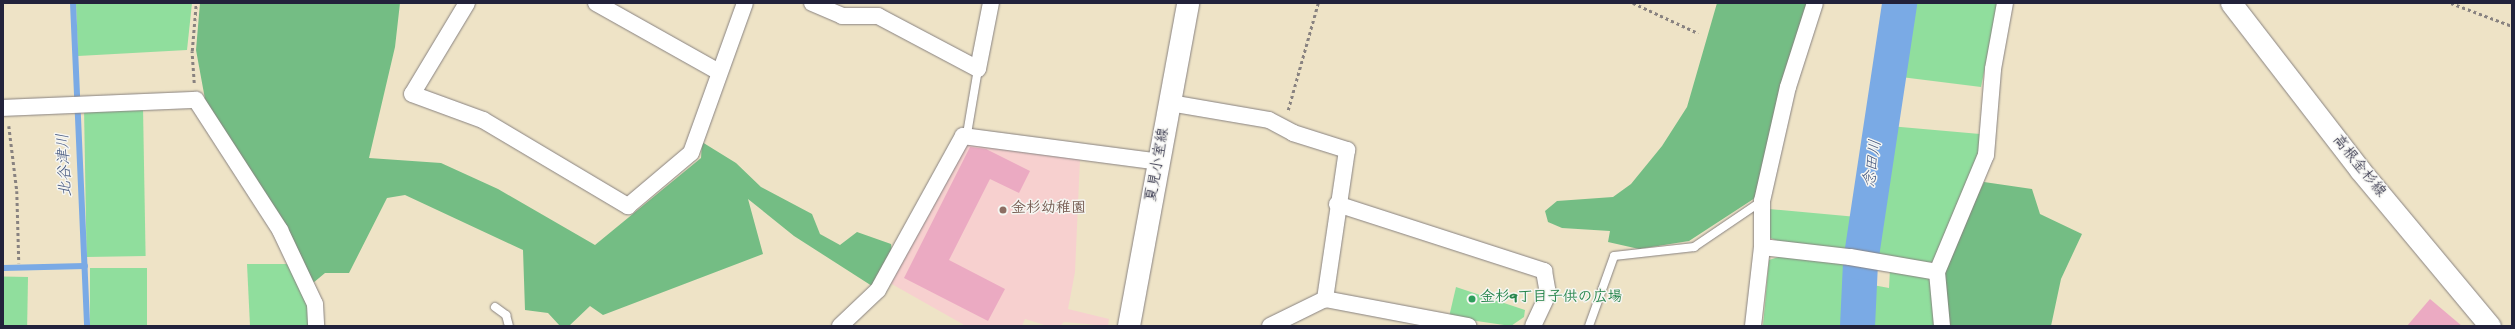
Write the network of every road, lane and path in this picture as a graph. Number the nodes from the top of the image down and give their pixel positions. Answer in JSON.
{"nodes":[{"id":1,"x":196,"y":3,"type":"edge"},
{"id":2,"x":467,"y":3,"type":"edge"},
{"id":3,"x":596,"y":3,"type":"edge"},
{"id":4,"x":745,"y":3,"type":"edge"},
{"id":5,"x":812,"y":3,"type":"edge"},
{"id":6,"x":991,"y":3,"type":"edge"},
{"id":7,"x":1188,"y":3,"type":"edge"},
{"id":8,"x":1318,"y":3,"type":"edge"},
{"id":9,"x":1633,"y":3,"type":"edge"},
{"id":10,"x":1815,"y":3,"type":"edge"},
{"id":11,"x":2005,"y":3,"type":"edge"},
{"id":12,"x":2231,"y":3,"type":"edge"},
{"id":13,"x":2451,"y":3,"type":"edge"},
{"id":14,"x":879,"y":10,"type":"edge"},
{"id":15,"x":2512,"y":26,"type":"edge"},
{"id":16,"x":1698,"y":33,"type":"dead end"},
{"id":17,"x":978,"y":68,"type":"junction"},
{"id":18,"x":719,"y":72,"type":"junction"},
{"id":19,"x":196,"y":100,"type":"junction"},
{"id":20,"x":1170,"y":103,"type":"junction"},
{"id":21,"x":5,"y":108,"type":"edge"},
{"id":22,"x":1283,"y":127,"type":"junction"},
{"id":23,"x":967,"y":134,"type":"junction"},
{"id":24,"x":1160,"y":162,"type":"junction"},
{"id":25,"x":1762,"y":201,"type":"junction"},
{"id":26,"x":1337,"y":204,"type":"junction"},
{"id":27,"x":1762,"y":247,"type":"junction"},
{"id":28,"x":19,"y":263,"type":"dead end"},
{"id":29,"x":1937,"y":272,"type":"junction"},
{"id":30,"x":1325,"y":299,"type":"junction"},
{"id":31,"x":494,"y":306,"type":"dead end"},
{"id":32,"x":2486,"y":324,"type":"edge"},
{"id":33,"x":316,"y":326,"type":"edge"},
{"id":34,"x":509,"y":326,"type":"edge"},
{"id":35,"x":840,"y":326,"type":"edge"},
{"id":36,"x":1129,"y":326,"type":"edge"},
{"id":37,"x":1270,"y":326,"type":"edge"},
{"id":38,"x":1468,"y":326,"type":"edge"},
{"id":39,"x":1533,"y":326,"type":"edge"},
{"id":40,"x":1589,"y":326,"type":"edge"},
{"id":41,"x":1753,"y":326,"type":"edge"},
{"id":42,"x":1942,"y":326,"type":"edge"}],
"edges":[{"from":1,"to":19,"type":"path"},
{"from":2,"to":18,"type":"street"},
{"from":3,"to":18,"type":"street"},
{"from":4,"to":18,"type":"street"},
{"from":5,"to":14,"type":"street"},
{"from":6,"to":17,"type":"street"},
{"from":7,"to":20,"type":"main road","name":"夏見小室線"},
{"from":8,"to":22,"type":"path"},
{"from":9,"to":16,"type":"path"},
{"from":10,"to":25,"type":"street"},
{"from":11,"to":29,"type":"street"},
{"from":12,"to":32,"type":"street","name":"高根金杉線"},
{"from":13,"to":15,"type":"path"},
{"from":14,"to":17,"type":"street"},
{"from":17,"to":23,"type":"lane"},
{"from":19,"to":21,"type":"street"},
{"from":19,"to":33,"type":"street"},
{"from":20,"to":22,"type":"street"},
{"from":20,"to":24,"type":"main road","name":"夏見小室線"},
{"from":21,"to":28,"type":"path"},
{"from":22,"to":26,"type":"street"},
{"from":23,"to":24,"type":"street"},
{"from":23,"to":35,"type":"street"},
{"from":24,"to":36,"type":"main road","name":"夏見小室線"},
{"from":25,"to":27,"type":"street"},
{"from":25,"to":40,"type":"lane"},
{"from":26,"to":30,"type":"street"},
{"from":26,"to":39,"type":"street"},
{"from":27,"to":29,"type":"street"},
{"from":27,"to":41,"type":"street"},
{"from":29,"to":42,"type":"street"},
{"from":30,"to":37,"type":"street"},
{"from":30,"to":38,"type":"street"},
{"from":31,"to":34,"type":"lane"}]}
